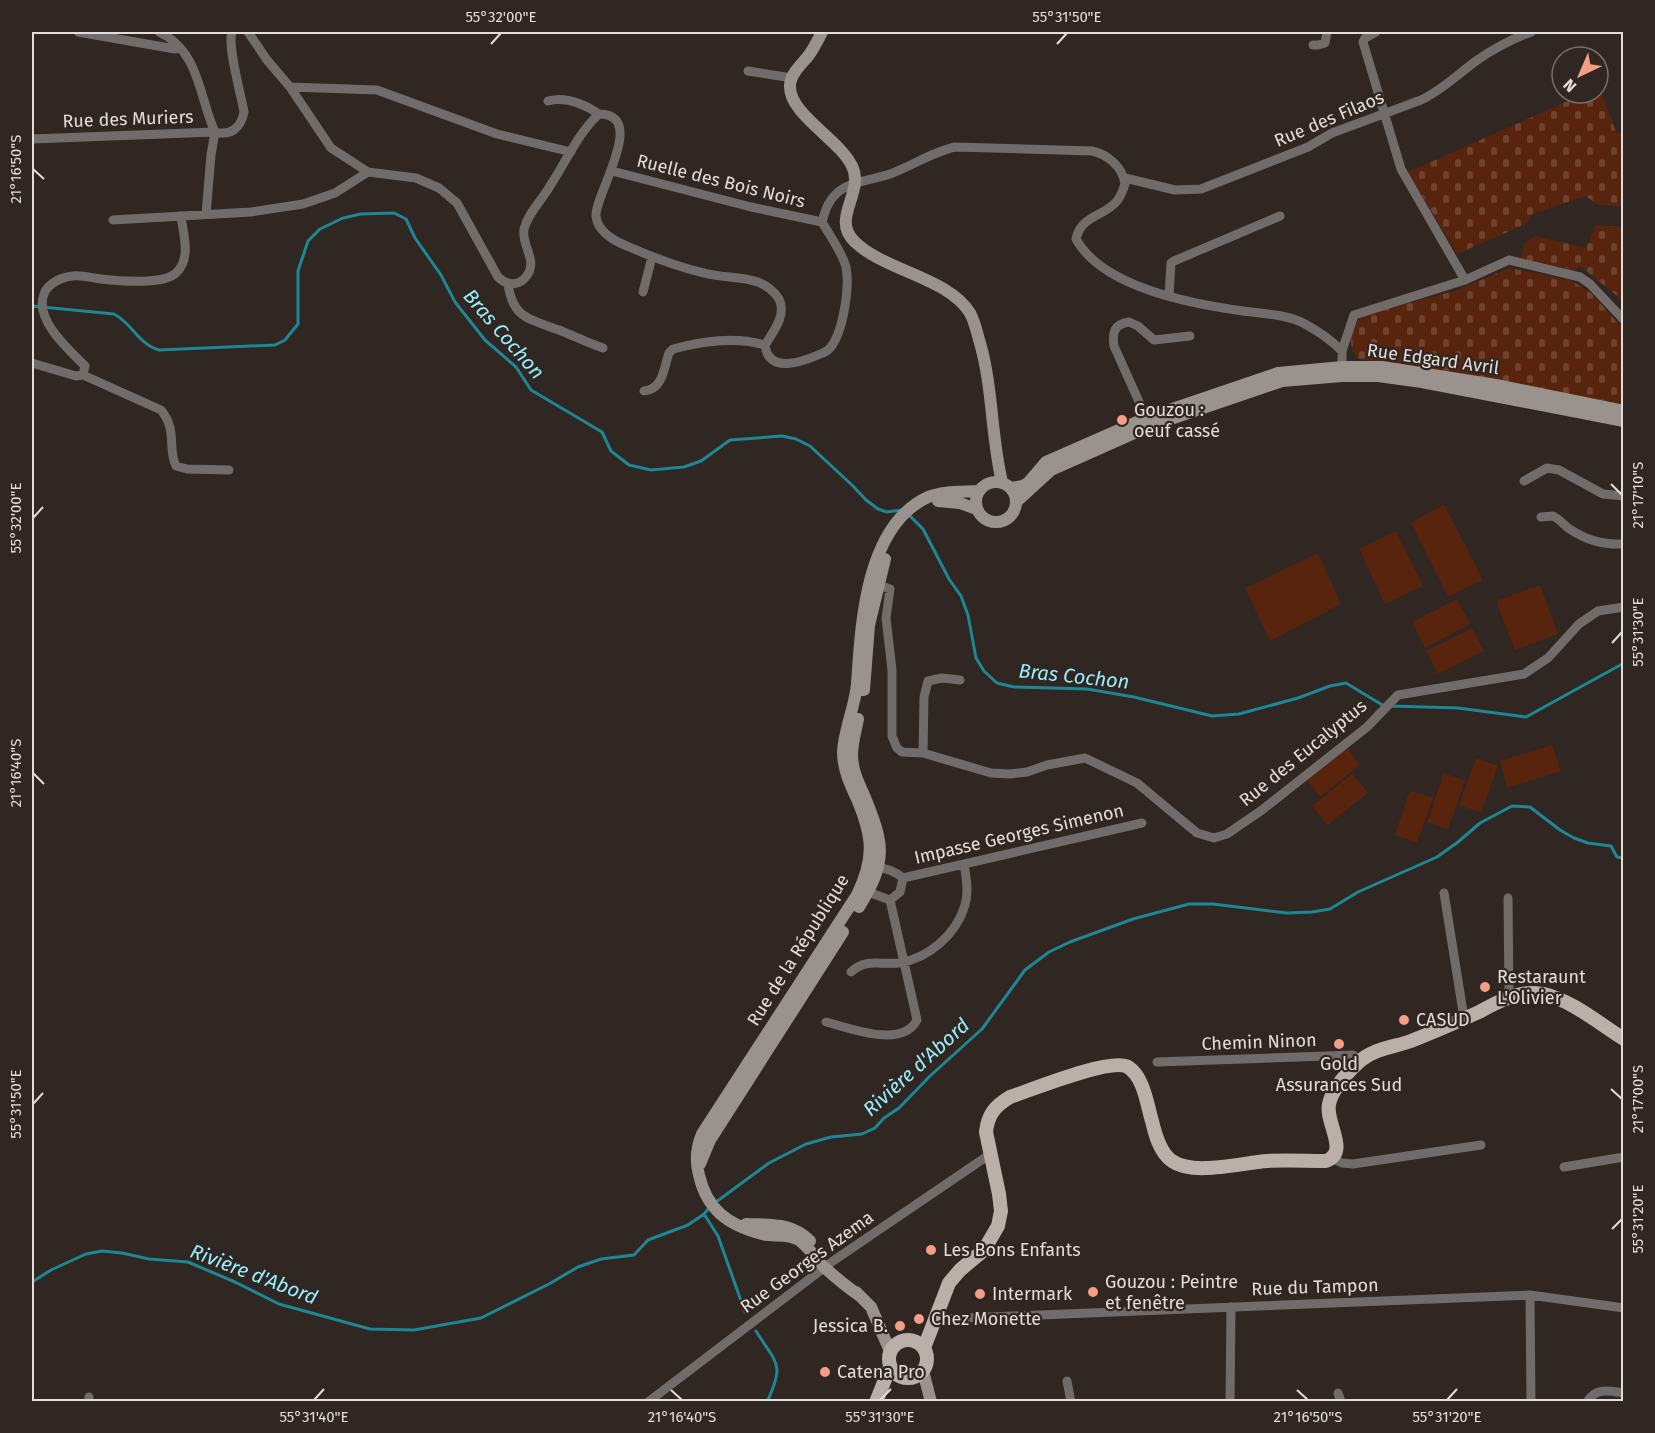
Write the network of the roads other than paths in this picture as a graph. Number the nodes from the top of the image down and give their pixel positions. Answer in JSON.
{"nodes":[{"id":1,"x":78,"y":32,"type":"edge"},
{"id":2,"x":159,"y":32,"type":"edge"},
{"id":3,"x":232,"y":32,"type":"edge"},
{"id":4,"x":248,"y":32,"type":"edge"},
{"id":5,"x":822,"y":32,"type":"edge"},
{"id":6,"x":1327,"y":32,"type":"edge"},
{"id":7,"x":1376,"y":32,"type":"edge"},
{"id":8,"x":1531,"y":32,"type":"edge"},
{"id":9,"x":1313,"y":45,"type":"dead end"},
{"id":10,"x":180,"y":48,"type":"junction"},
{"id":11,"x":748,"y":71,"type":"dead end"},
{"id":12,"x":792,"y":78,"type":"junction"},
{"id":13,"x":290,"y":87,"type":"junction"},
{"id":14,"x":548,"y":100,"type":"dead end"},
{"id":15,"x":1384,"y":112,"type":"junction"},
{"id":16,"x":599,"y":114,"type":"junction"},
{"id":17,"x":215,"y":132,"type":"junction"},
{"id":18,"x":32,"y":139,"type":"edge"},
{"id":19,"x":571,"y":152,"type":"junction"},
{"id":20,"x":612,"y":171,"type":"junction"},
{"id":21,"x":368,"y":172,"type":"junction"},
{"id":22,"x":1125,"y":178,"type":"junction"},
{"id":23,"x":856,"y":184,"type":"junction"},
{"id":24,"x":206,"y":214,"type":"junction"},
{"id":25,"x":181,"y":216,"type":"junction"},
{"id":26,"x":1280,"y":216,"type":"dead end"},
{"id":27,"x":113,"y":220,"type":"dead end"},
{"id":28,"x":822,"y":222,"type":"junction"},
{"id":29,"x":652,"y":257,"type":"junction"},
{"id":30,"x":1465,"y":280,"type":"junction"},
{"id":31,"x":508,"y":284,"type":"junction"},
{"id":32,"x":643,"y":292,"type":"dead end"},
{"id":33,"x":1169,"y":296,"type":"junction"},
{"id":34,"x":1623,"y":320,"type":"edge"},
{"id":35,"x":1190,"y":336,"type":"dead end"},
{"id":36,"x":765,"y":345,"type":"junction"},
{"id":37,"x":603,"y":348,"type":"dead end"},
{"id":38,"x":1342,"y":351,"type":"junction"},
{"id":39,"x":32,"y":363,"type":"edge"},
{"id":40,"x":1342,"y":371,"type":"junction"},
{"id":41,"x":83,"y":375,"type":"junction"},
{"id":42,"x":644,"y":391,"type":"dead end"},
{"id":43,"x":1623,"y":411,"type":"edge"},
{"id":44,"x":1623,"y":421,"type":"edge"},
{"id":45,"x":1148,"y":422,"type":"junction"},
{"id":46,"x":996,"y":457,"type":"junction"},
{"id":47,"x":229,"y":470,"type":"dead end"},
{"id":48,"x":1524,"y":481,"type":"dead end"},
{"id":49,"x":1006,"y":485,"type":"junction"},
{"id":50,"x":982,"y":487,"type":"junction"},
{"id":51,"x":1623,"y":496,"type":"edge"},
{"id":52,"x":1016,"y":502,"type":"junction"},
{"id":53,"x":916,"y":504,"type":"junction"},
{"id":54,"x":976,"y":509,"type":"junction"},
{"id":55,"x":1541,"y":517,"type":"dead end"},
{"id":56,"x":1623,"y":544,"type":"edge"},
{"id":57,"x":875,"y":583,"type":"junction"},
{"id":58,"x":1623,"y":607,"type":"edge"},
{"id":59,"x":960,"y":680,"type":"dead end"},
{"id":60,"x":923,"y":753,"type":"junction"},
{"id":61,"x":1142,"y":823,"type":"dead end"},
{"id":62,"x":964,"y":864,"type":"junction"},
{"id":63,"x":873,"y":868,"type":"junction"},
{"id":64,"x":903,"y":878,"type":"junction"},
{"id":65,"x":865,"y":888,"type":"junction"},
{"id":66,"x":1444,"y":893,"type":"dead end"},
{"id":67,"x":1508,"y":898,"type":"dead end"},
{"id":68,"x":890,"y":900,"type":"junction"},
{"id":69,"x":903,"y":962,"type":"junction"},
{"id":70,"x":851,"y":972,"type":"dead end"},
{"id":71,"x":1509,"y":998,"type":"junction"},
{"id":72,"x":1464,"y":1018,"type":"junction"},
{"id":73,"x":826,"y":1022,"type":"dead end"},
{"id":74,"x":1623,"y":1039,"type":"edge"},
{"id":75,"x":1361,"y":1060,"type":"junction"},
{"id":76,"x":1156,"y":1062,"type":"dead end"},
{"id":77,"x":1481,"y":1145,"type":"dead end"},
{"id":78,"x":991,"y":1156,"type":"junction"},
{"id":79,"x":1623,"y":1157,"type":"edge"},
{"id":80,"x":1333,"y":1159,"type":"junction"},
{"id":81,"x":1564,"y":1167,"type":"dead end"},
{"id":82,"x":827,"y":1265,"type":"junction"},
{"id":83,"x":1530,"y":1295,"type":"junction"},
{"id":84,"x":1231,"y":1307,"type":"junction"},
{"id":85,"x":1623,"y":1308,"type":"edge"},
{"id":86,"x":936,"y":1317,"type":"junction"},
{"id":87,"x":923,"y":1342,"type":"junction"},
{"id":88,"x":894,"y":1346,"type":"junction"},
{"id":89,"x":895,"y":1372,"type":"junction"},
{"id":90,"x":922,"y":1377,"type":"junction"},
{"id":91,"x":1067,"y":1381,"type":"dead end"},
{"id":92,"x":1623,"y":1393,"type":"edge"},
{"id":93,"x":648,"y":1401,"type":"edge"},
{"id":94,"x":877,"y":1401,"type":"edge"},
{"id":95,"x":931,"y":1401,"type":"edge"},
{"id":96,"x":1071,"y":1401,"type":"edge"},
{"id":97,"x":1230,"y":1401,"type":"edge"},
{"id":98,"x":1531,"y":1401,"type":"edge"},
{"id":99,"x":1587,"y":1401,"type":"edge"}],
"edges":[{"from":1,"to":10,"type":"street"},
{"from":2,"to":10,"type":"street"},
{"from":3,"to":17,"type":"street"},
{"from":4,"to":13,"type":"street"},
{"from":5,"to":12,"type":"street"},
{"from":6,"to":9,"type":"street"},
{"from":7,"to":15,"type":"street"},
{"from":8,"to":15,"type":"street","name":"Rue des Filaos"},
{"from":10,"to":17,"type":"street"},
{"from":11,"to":12,"type":"street"},
{"from":12,"to":23,"type":"street"},
{"from":13,"to":19,"type":"street"},
{"from":13,"to":21,"type":"street"},
{"from":14,"to":16,"type":"street"},
{"from":15,"to":22,"type":"street","name":"Rue des Filaos"},
{"from":15,"to":30,"type":"street"},
{"from":16,"to":19,"type":"street"},
{"from":16,"to":20,"type":"street"},
{"from":17,"to":18,"type":"street","name":"Rue des Muriers"},
{"from":17,"to":24,"type":"street","name":"Rue des Muriers"},
{"from":19,"to":31,"type":"street"},
{"from":20,"to":28,"type":"street","name":"Ruelle des Bois Noirs"},
{"from":20,"to":29,"type":"street"},
{"from":21,"to":24,"type":"street"},
{"from":21,"to":31,"type":"street"},
{"from":22,"to":23,"type":"street"},
{"from":22,"to":33,"type":"street"},
{"from":23,"to":28,"type":"street"},
{"from":23,"to":46,"type":"street"},
{"from":24,"to":25,"type":"street"},
{"from":25,"to":27,"type":"street"},
{"from":25,"to":41,"type":"street"},
{"from":26,"to":33,"type":"street"},
{"from":28,"to":36,"type":"street"},
{"from":29,"to":32,"type":"street"},
{"from":29,"to":36,"type":"street"},
{"from":30,"to":34,"type":"street"},
{"from":30,"to":38,"type":"street"},
{"from":31,"to":37,"type":"street"},
{"from":33,"to":38,"type":"street"},
{"from":35,"to":45,"type":"street"},
{"from":36,"to":42,"type":"street"},
{"from":38,"to":40,"type":"street"},
{"from":39,"to":41,"type":"street"},
{"from":40,"to":43,"type":"street","name":"Rue Edgard Avril"},
{"from":40,"to":44,"type":"street","name":"Rue Edgard Avril"},
{"from":40,"to":45,"type":"street","name":"Rue Edgard Avril"},
{"from":41,"to":47,"type":"street"},
{"from":45,"to":49,"type":"street","name":"Rue Edgard Avril"},
{"from":45,"to":52,"type":"street","name":"Rue Edgard Avril"},
{"from":46,"to":49,"type":"street"},
{"from":46,"to":50,"type":"street"},
{"from":48,"to":51,"type":"street"},
{"from":49,"to":50,"type":"street"},
{"from":49,"to":52,"type":"street"},
{"from":50,"to":53,"type":"street","name":"Rue de la République"},
{"from":50,"to":54,"type":"street"},
{"from":52,"to":54,"type":"street"},
{"from":53,"to":54,"type":"street"},
{"from":53,"to":57,"type":"street","name":"Rue de la République"},
{"from":55,"to":56,"type":"street"},
{"from":57,"to":60,"type":"street"},
{"from":57,"to":63,"type":"street","name":"Rue de la République"},
{"from":58,"to":60,"type":"street","name":"Rue des Eucalyptus"},
{"from":59,"to":60,"type":"street"},
{"from":61,"to":62,"type":"street","name":"Impasse Georges Simenon"},
{"from":62,"to":64,"type":"street","name":"Impasse Georges Simenon"},
{"from":62,"to":69,"type":"street"},
{"from":63,"to":64,"type":"street"},
{"from":63,"to":65,"type":"street","name":"Rue de la République"},
{"from":64,"to":68,"type":"street"},
{"from":65,"to":68,"type":"street"},
{"from":65,"to":82,"type":"street","name":"Rue de la République"},
{"from":66,"to":72,"type":"street"},
{"from":67,"to":71,"type":"street"},
{"from":68,"to":69,"type":"street"},
{"from":69,"to":70,"type":"street"},
{"from":69,"to":73,"type":"street"},
{"from":71,"to":72,"type":"main road"},
{"from":71,"to":74,"type":"main road"},
{"from":72,"to":75,"type":"main road"},
{"from":75,"to":76,"type":"street","name":"Chemin Ninon"},
{"from":75,"to":80,"type":"main road"},
{"from":77,"to":80,"type":"street"},
{"from":78,"to":80,"type":"main road"},
{"from":78,"to":82,"type":"street","name":"Rue Georges Azema"},
{"from":78,"to":86,"type":"main road"},
{"from":79,"to":81,"type":"street"},
{"from":82,"to":88,"type":"street","name":"Rue de la République"},
{"from":82,"to":93,"type":"street","name":"Rue Georges Azema"},
{"from":83,"to":84,"type":"street","name":"Rue du Tampon"},
{"from":83,"to":85,"type":"street","name":"Rue du Tampon"},
{"from":83,"to":98,"type":"street"},
{"from":84,"to":86,"type":"street","name":"Rue du Tampon"},
{"from":84,"to":97,"type":"street"},
{"from":86,"to":87,"type":"main road"},
{"from":87,"to":88,"type":"main road"},
{"from":87,"to":90,"type":"main road"},
{"from":88,"to":89,"type":"main road"},
{"from":89,"to":90,"type":"main road"},
{"from":89,"to":94,"type":"main road"},
{"from":90,"to":95,"type":"street"},
{"from":91,"to":96,"type":"street"},
{"from":92,"to":99,"type":"street"}]}
